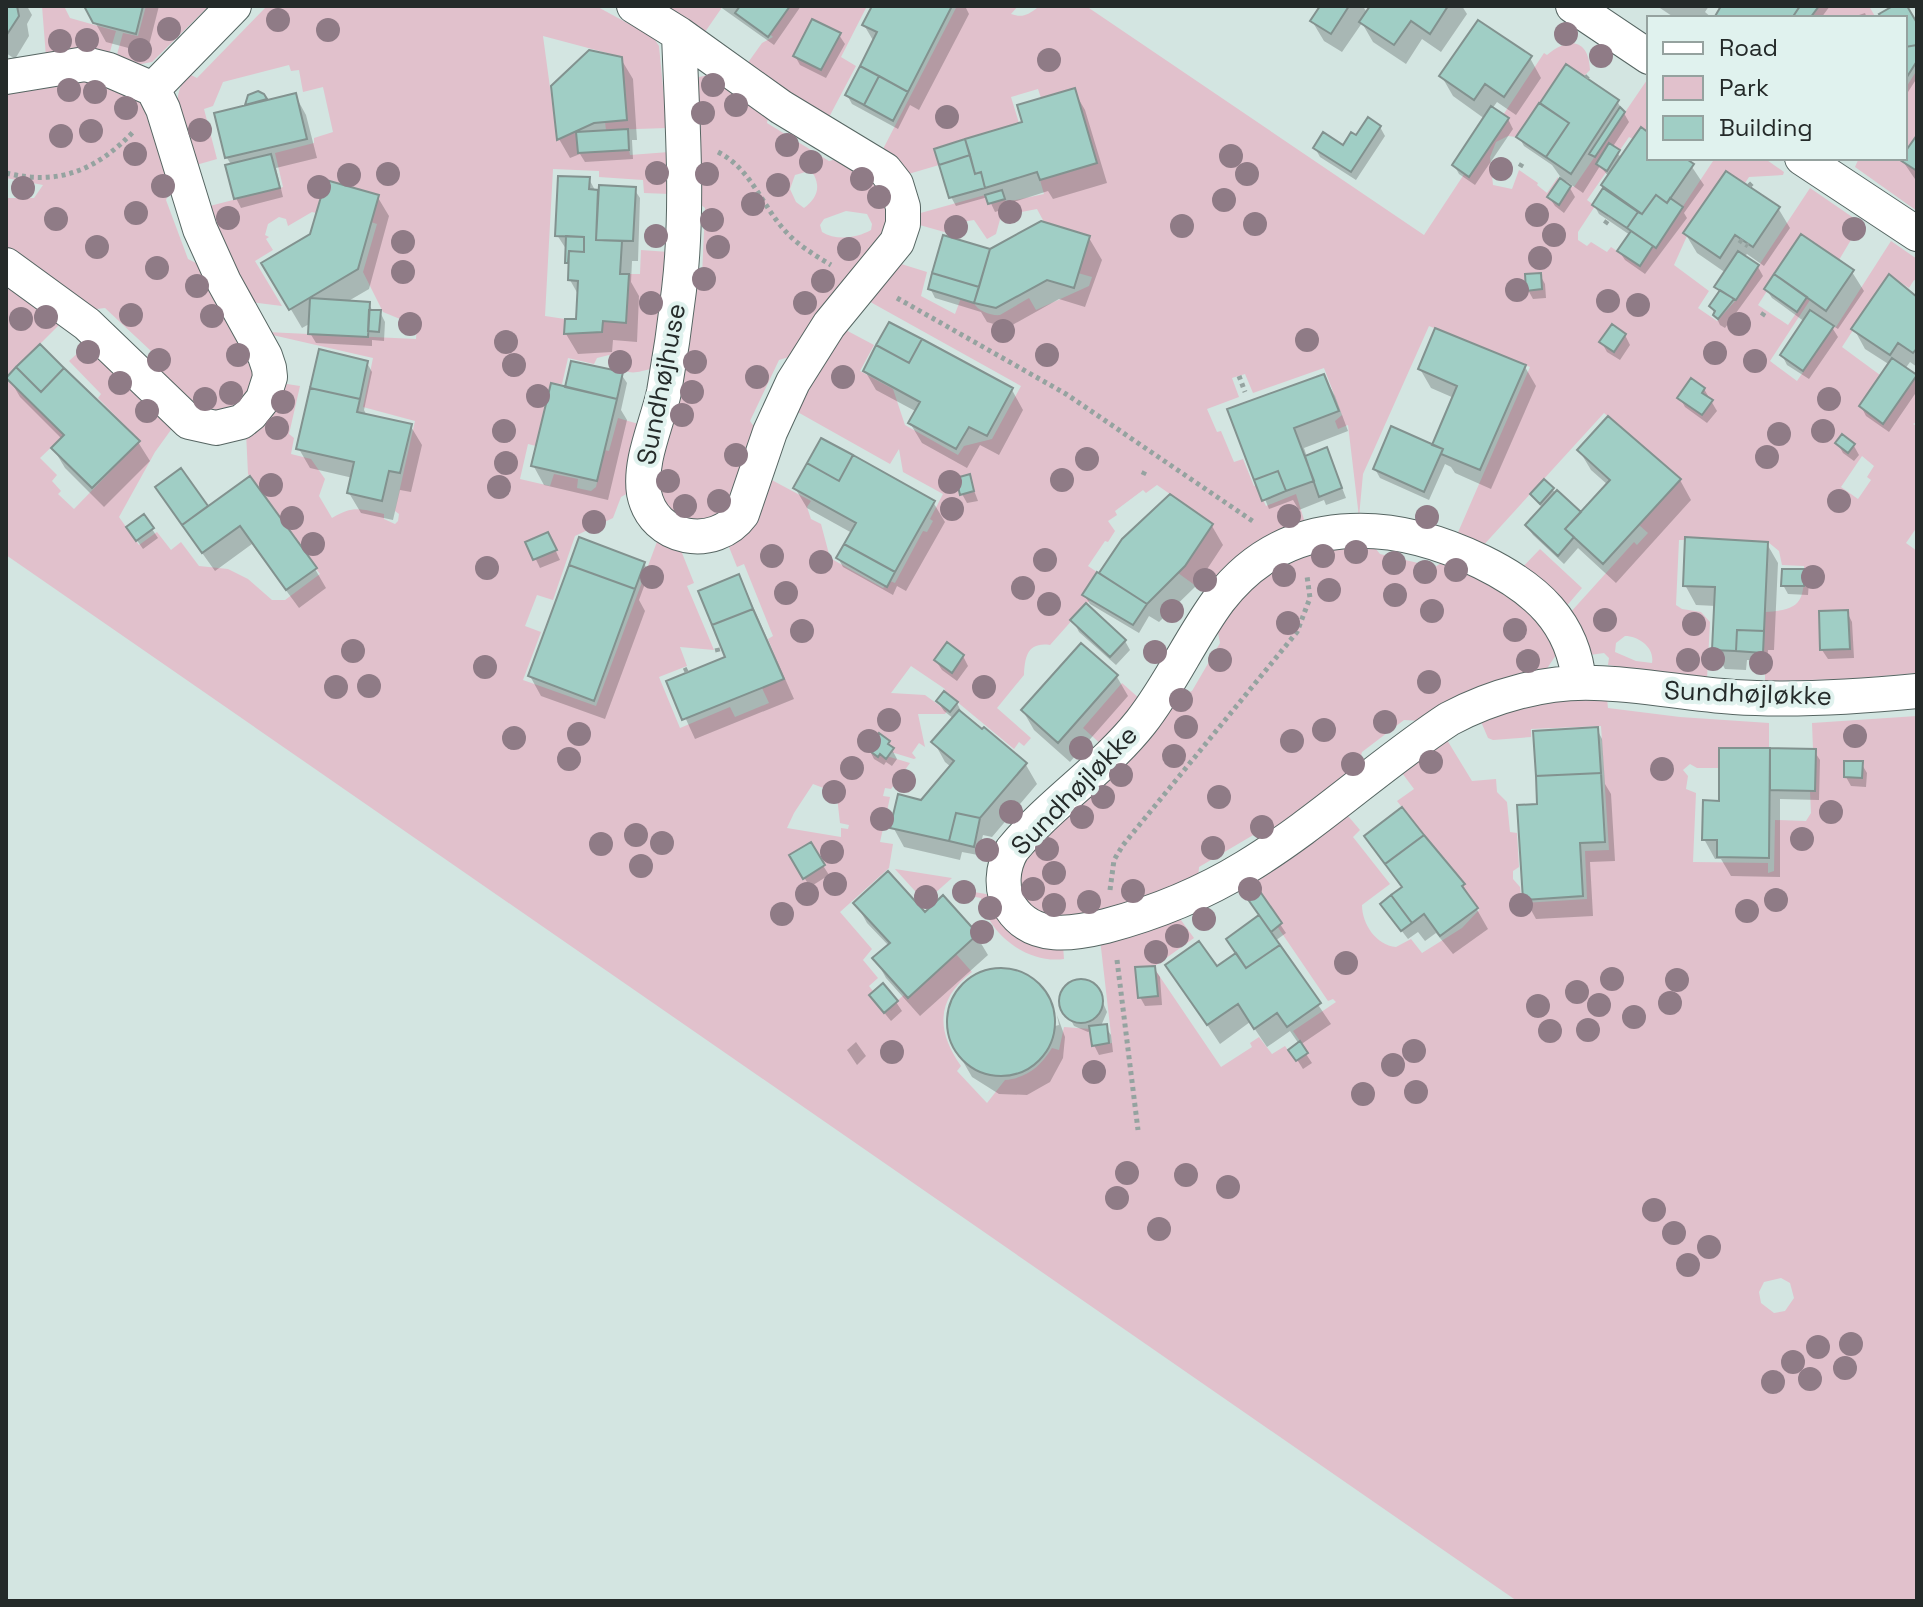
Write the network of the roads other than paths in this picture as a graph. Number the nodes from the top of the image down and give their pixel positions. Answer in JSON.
{"nodes":[{"id":1,"x":234,"y":6,"type":"edge"},
{"id":2,"x":634,"y":6,"type":"edge"},
{"id":3,"x":1573,"y":6,"type":"edge"},
{"id":4,"x":679,"y":34,"type":"junction"},
{"id":5,"x":1647,"y":56,"type":"edge"},
{"id":6,"x":6,"y":77,"type":"edge"},
{"id":7,"x":158,"y":99,"type":"junction"},
{"id":8,"x":1805,"y":160,"type":"edge"},
{"id":9,"x":1917,"y":234,"type":"edge"},
{"id":10,"x":6,"y":265,"type":"edge"},
{"id":11,"x":1579,"y":683,"type":"junction"},
{"id":12,"x":1917,"y":691,"type":"edge"}],
"edges":[{"from":1,"to":7,"type":"street"},
{"from":2,"to":4,"type":"street","name":"Sundhøjhuse"},
{"from":3,"to":5,"type":"street"},
{"from":4,"to":4,"type":"street","name":"Sundhøjhuse"},
{"from":6,"to":7,"type":"street"},
{"from":7,"to":10,"type":"street"},
{"from":8,"to":9,"type":"street"},
{"from":11,"to":11,"type":"street","name":"Sundhøjløkke"},
{"from":11,"to":12,"type":"street","name":"Sundhøjløkke"}]}
